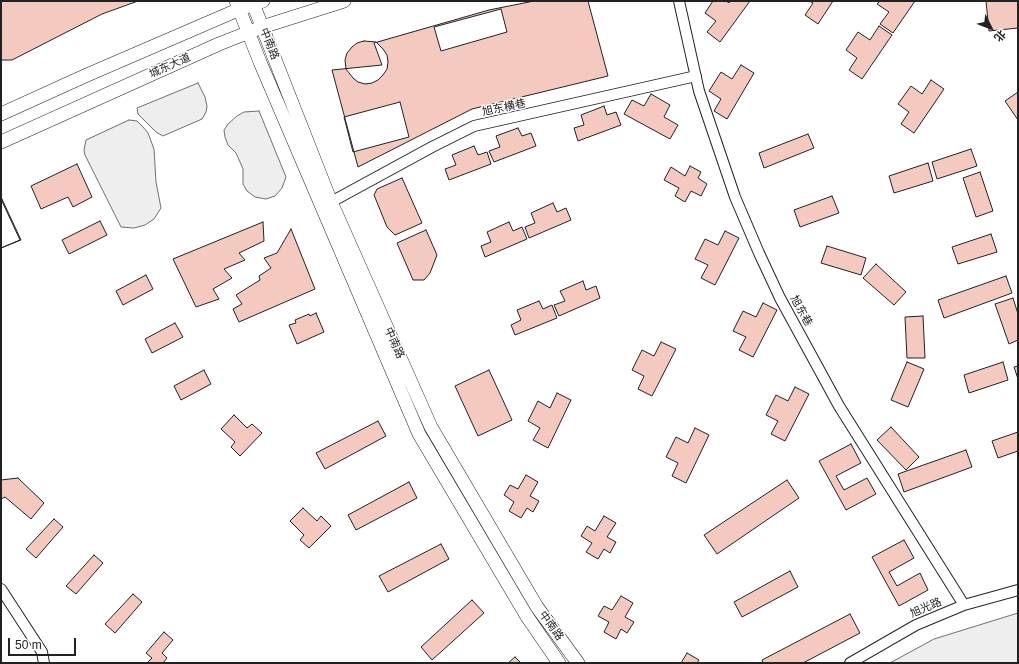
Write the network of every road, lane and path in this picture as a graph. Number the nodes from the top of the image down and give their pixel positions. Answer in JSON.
{"nodes":[{"id":1,"x":344,"y":1,"type":"edge"},
{"id":2,"x":679,"y":1,"type":"edge"},
{"id":3,"x":256,"y":2,"type":"edge"},
{"id":4,"x":238,"y":5,"type":"edge"},
{"id":5,"x":262,"y":27,"type":"junction"},
{"id":6,"x":249,"y":32,"type":"junction"},
{"id":7,"x":696,"y":76,"type":"junction"},
{"id":8,"x":1,"y":114,"type":"edge"},
{"id":9,"x":1,"y":142,"type":"edge"},
{"id":10,"x":332,"y":202,"type":"junction"},
{"id":11,"x":1,"y":589,"type":"edge"},
{"id":12,"x":1018,"y":590,"type":"edge"},
{"id":13,"x":964,"y":605,"type":"junction"},
{"id":14,"x":44,"y":663,"type":"edge"},
{"id":15,"x":559,"y":663,"type":"edge"},
{"id":16,"x":578,"y":663,"type":"edge"},
{"id":17,"x":850,"y":663,"type":"edge"}],
"edges":[{"from":1,"to":5,"type":"main road","name":"城东大道"},
{"from":2,"to":7,"type":"street","name":"旭东巷"},
{"from":3,"to":4,"type":"main road"},
{"from":3,"to":5,"type":"main road","name":"中南路"},
{"from":4,"to":6,"type":"main road","name":"中南路"},
{"from":4,"to":8,"type":"main road"},
{"from":5,"to":6,"type":"main road","name":"城东大道"},
{"from":5,"to":10,"type":"main road","name":"中南路"},
{"from":6,"to":9,"type":"main road","name":"城东大道"},
{"from":6,"to":15,"type":"main road","name":"中南路"},
{"from":7,"to":10,"type":"street","name":"旭东横巷"},
{"from":7,"to":13,"type":"street","name":"旭东巷"},
{"from":10,"to":16,"type":"main road","name":"中南路"},
{"from":11,"to":14,"type":"street"},
{"from":12,"to":13,"type":"street","name":"旭光路"},
{"from":13,"to":17,"type":"street","name":"旭光路"}]}
